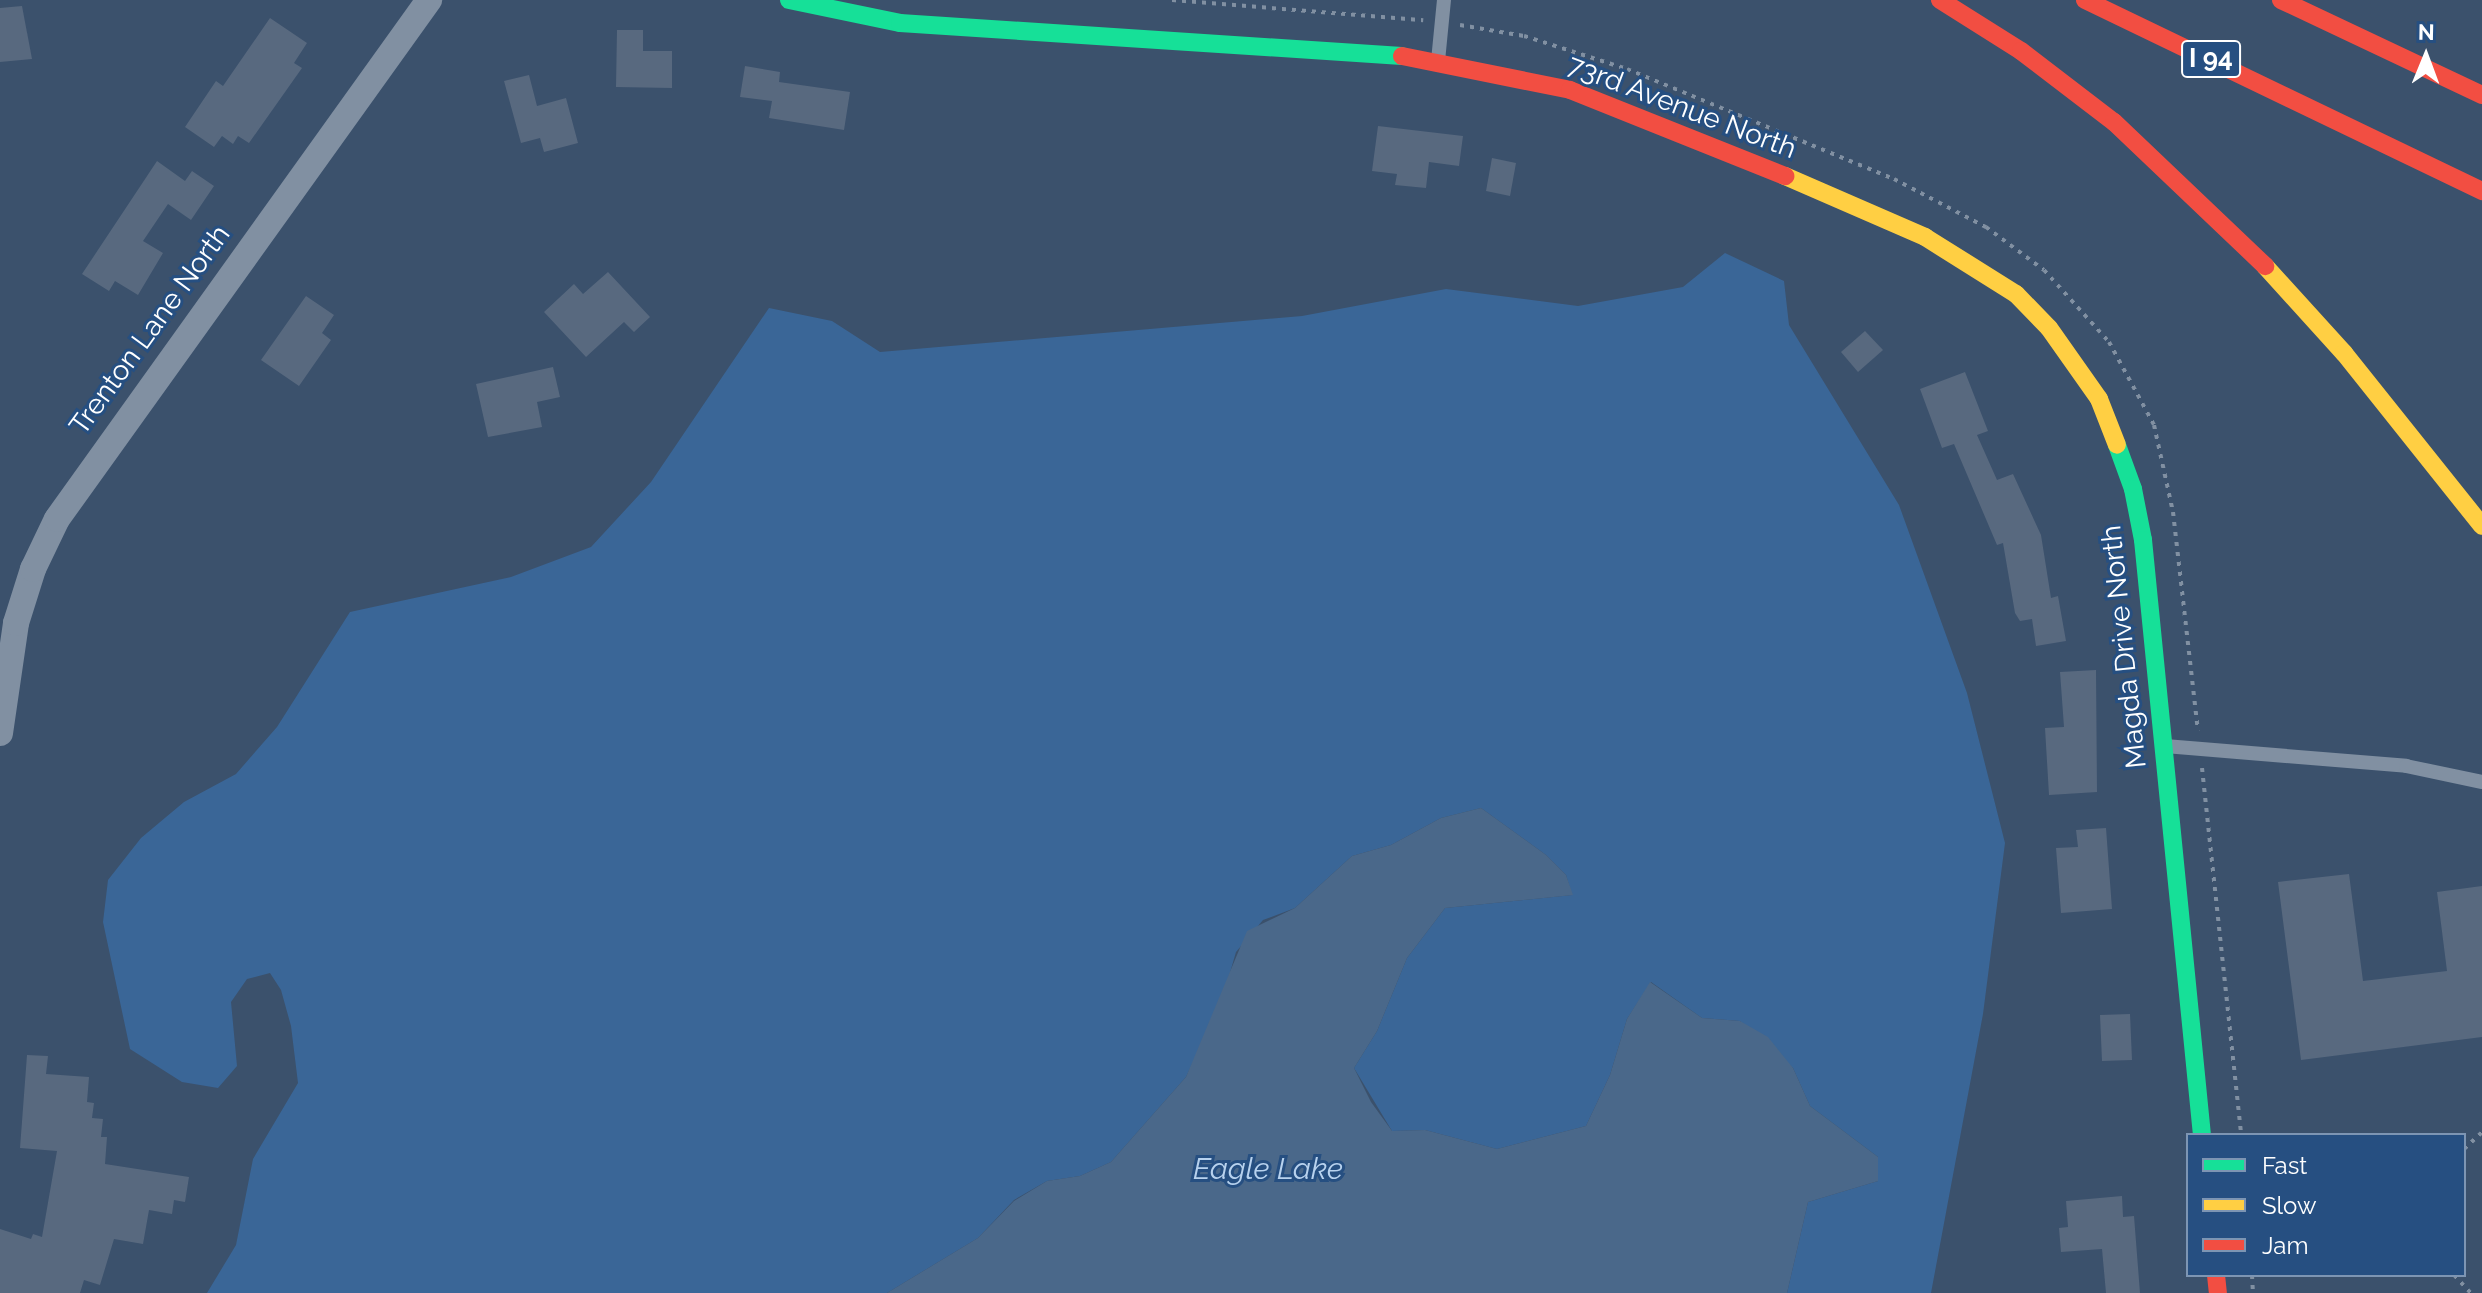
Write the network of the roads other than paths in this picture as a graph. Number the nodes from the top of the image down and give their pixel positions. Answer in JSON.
{"nodes":[{"id":1,"x":429,"y":0,"type":"edge"},
{"id":2,"x":789,"y":0,"type":"edge"},
{"id":3,"x":1444,"y":0,"type":"edge"},
{"id":4,"x":1940,"y":0,"type":"edge"},
{"id":5,"x":2085,"y":0,"type":"edge"},
{"id":6,"x":2281,"y":0,"type":"edge"},
{"id":7,"x":1438,"y":61,"type":"junction"},
{"id":8,"x":2482,"y":95,"type":"edge"},
{"id":9,"x":2482,"y":191,"type":"edge"},
{"id":10,"x":1925,"y":237,"type":"joint"},
{"id":11,"x":2482,"y":526,"type":"edge"},
{"id":12,"x":0,"y":733,"type":"edge"},
{"id":13,"x":2163,"y":746,"type":"junction"},
{"id":14,"x":2482,"y":782,"type":"edge"},
{"id":15,"x":2202,"y":1133,"type":"edge"}],
"edges":[{"from":1,"to":12,"type":"street","name":"Trenton Lane North"},
{"from":2,"to":7,"type":"main road","name":"73rd Avenue North"},
{"from":3,"to":7,"type":"lane"},
{"from":4,"to":11,"type":"main road"},
{"from":5,"to":9,"type":"main road","number":"I 94"},
{"from":6,"to":8,"type":"main road"},
{"from":7,"to":10,"type":"main road","name":"73rd Avenue North"},
{"from":10,"to":13,"type":"main road","name":"Magda Drive North"},
{"from":13,"to":14,"type":"lane"},
{"from":13,"to":15,"type":"main road","name":"Magda Drive North"}]}
